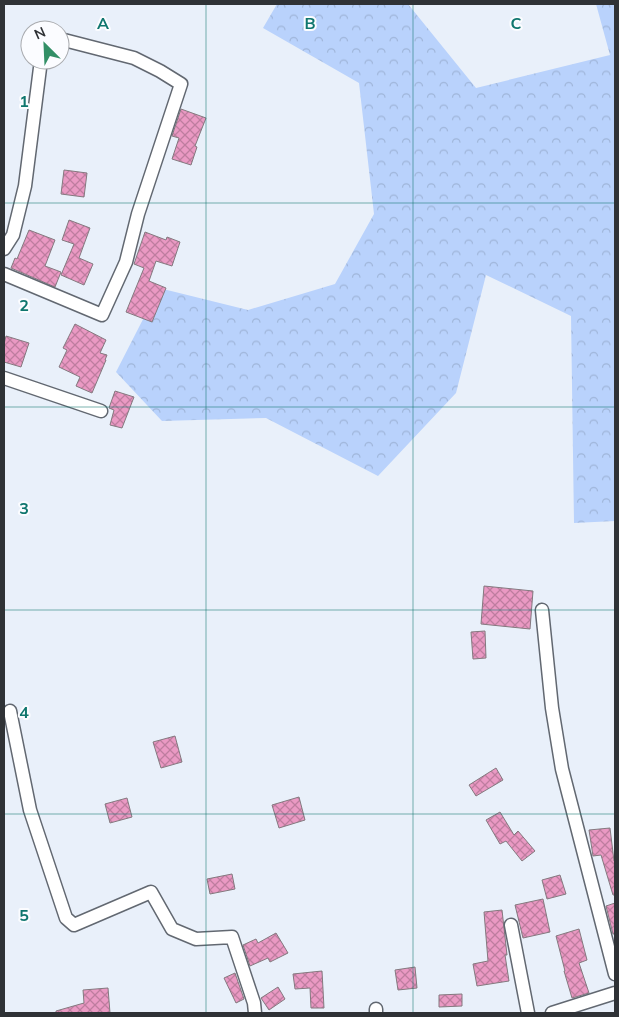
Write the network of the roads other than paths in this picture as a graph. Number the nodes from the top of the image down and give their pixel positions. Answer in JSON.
{"nodes":[{"id":1,"x":70,"y":42,"type":"edge"},
{"id":2,"x":39,"y":70,"type":"edge"},
{"id":3,"x":4,"y":249,"type":"edge"},
{"id":4,"x":4,"y":274,"type":"edge"},
{"id":5,"x":4,"y":378,"type":"edge"},
{"id":6,"x":101,"y":410,"type":"dead end"},
{"id":7,"x":542,"y":610,"type":"dead end"},
{"id":8,"x":10,"y":711,"type":"dead end"},
{"id":9,"x":511,"y":925,"type":"dead end"},
{"id":10,"x":615,"y":974,"type":"edge"},
{"id":11,"x":615,"y":993,"type":"edge"},
{"id":12,"x":255,"y":1013,"type":"edge"},
{"id":13,"x":528,"y":1013,"type":"edge"},
{"id":14,"x":552,"y":1013,"type":"edge"}],
"edges":[{"from":1,"to":4,"type":"street"},
{"from":2,"to":3,"type":"street"},
{"from":5,"to":6,"type":"street"},
{"from":7,"to":10,"type":"street"},
{"from":8,"to":12,"type":"street"},
{"from":9,"to":13,"type":"street"},
{"from":11,"to":14,"type":"street"}]}
